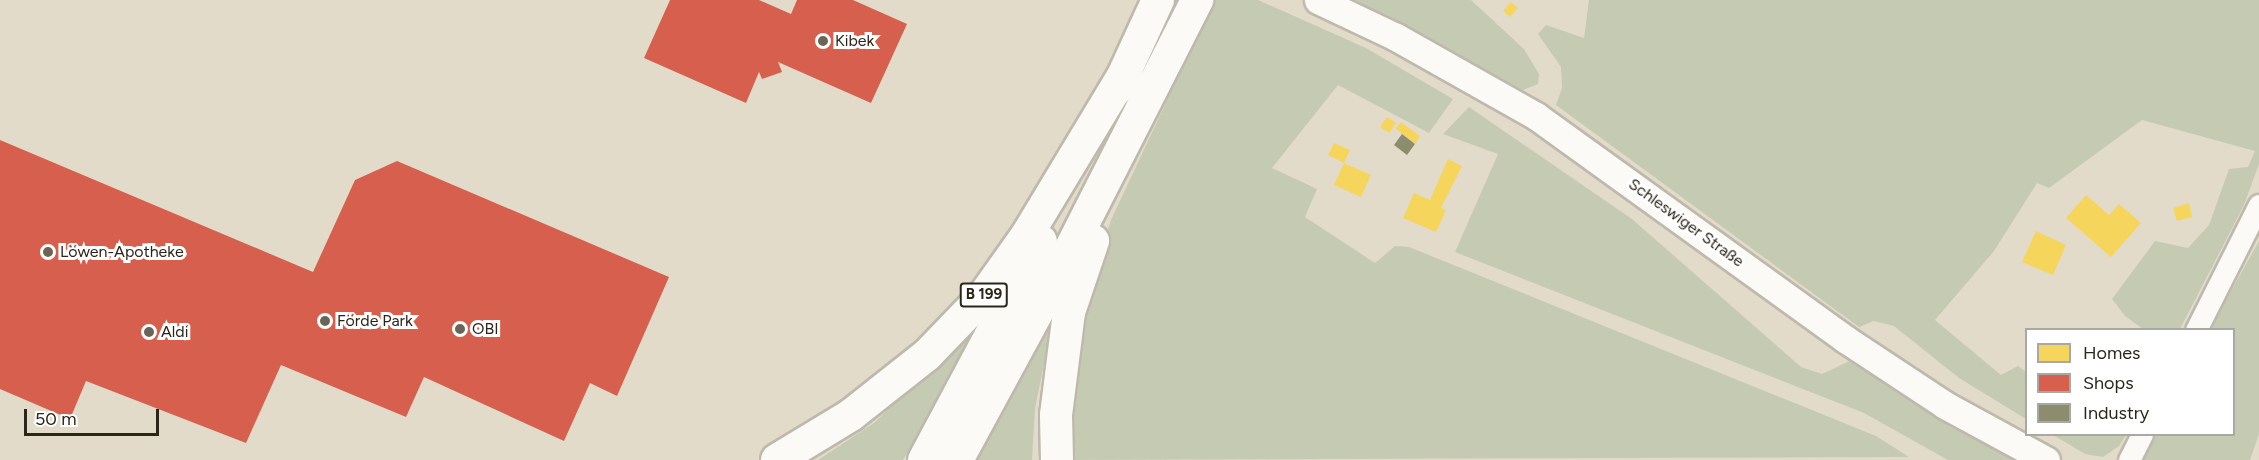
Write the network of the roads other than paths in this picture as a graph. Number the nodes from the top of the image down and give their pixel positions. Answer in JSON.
{"nodes":[{"id":1,"x":1158,"y":0,"type":"edge"},
{"id":2,"x":1197,"y":0,"type":"edge"},
{"id":3,"x":1318,"y":0,"type":"edge"},
{"id":4,"x":1126,"y":71,"type":"junction"},
{"id":5,"x":1158,"y":81,"type":"junction"},
{"id":6,"x":2259,"y":205,"type":"edge"},
{"id":7,"x":2197,"y":328,"type":"edge"},
{"id":8,"x":2141,"y":436,"type":"edge"},
{"id":9,"x":777,"y":460,"type":"edge"},
{"id":10,"x":924,"y":460,"type":"edge"},
{"id":11,"x":957,"y":460,"type":"edge"},
{"id":12,"x":1057,"y":460,"type":"edge"},
{"id":13,"x":2046,"y":460,"type":"edge"},
{"id":14,"x":2129,"y":460,"type":"edge"}],
"edges":[{"from":1,"to":4,"type":"highway","number":"B 199"},
{"from":2,"to":5,"type":"highway"},
{"from":3,"to":13,"type":"main road","name":"Schleswiger Straße"},
{"from":4,"to":9,"type":"highway","number":"B 199"},
{"from":4,"to":10,"type":"highway"},
{"from":5,"to":11,"type":"highway"},
{"from":5,"to":12,"type":"highway"},
{"from":6,"to":7,"type":"street"},
{"from":8,"to":14,"type":"street"}]}
